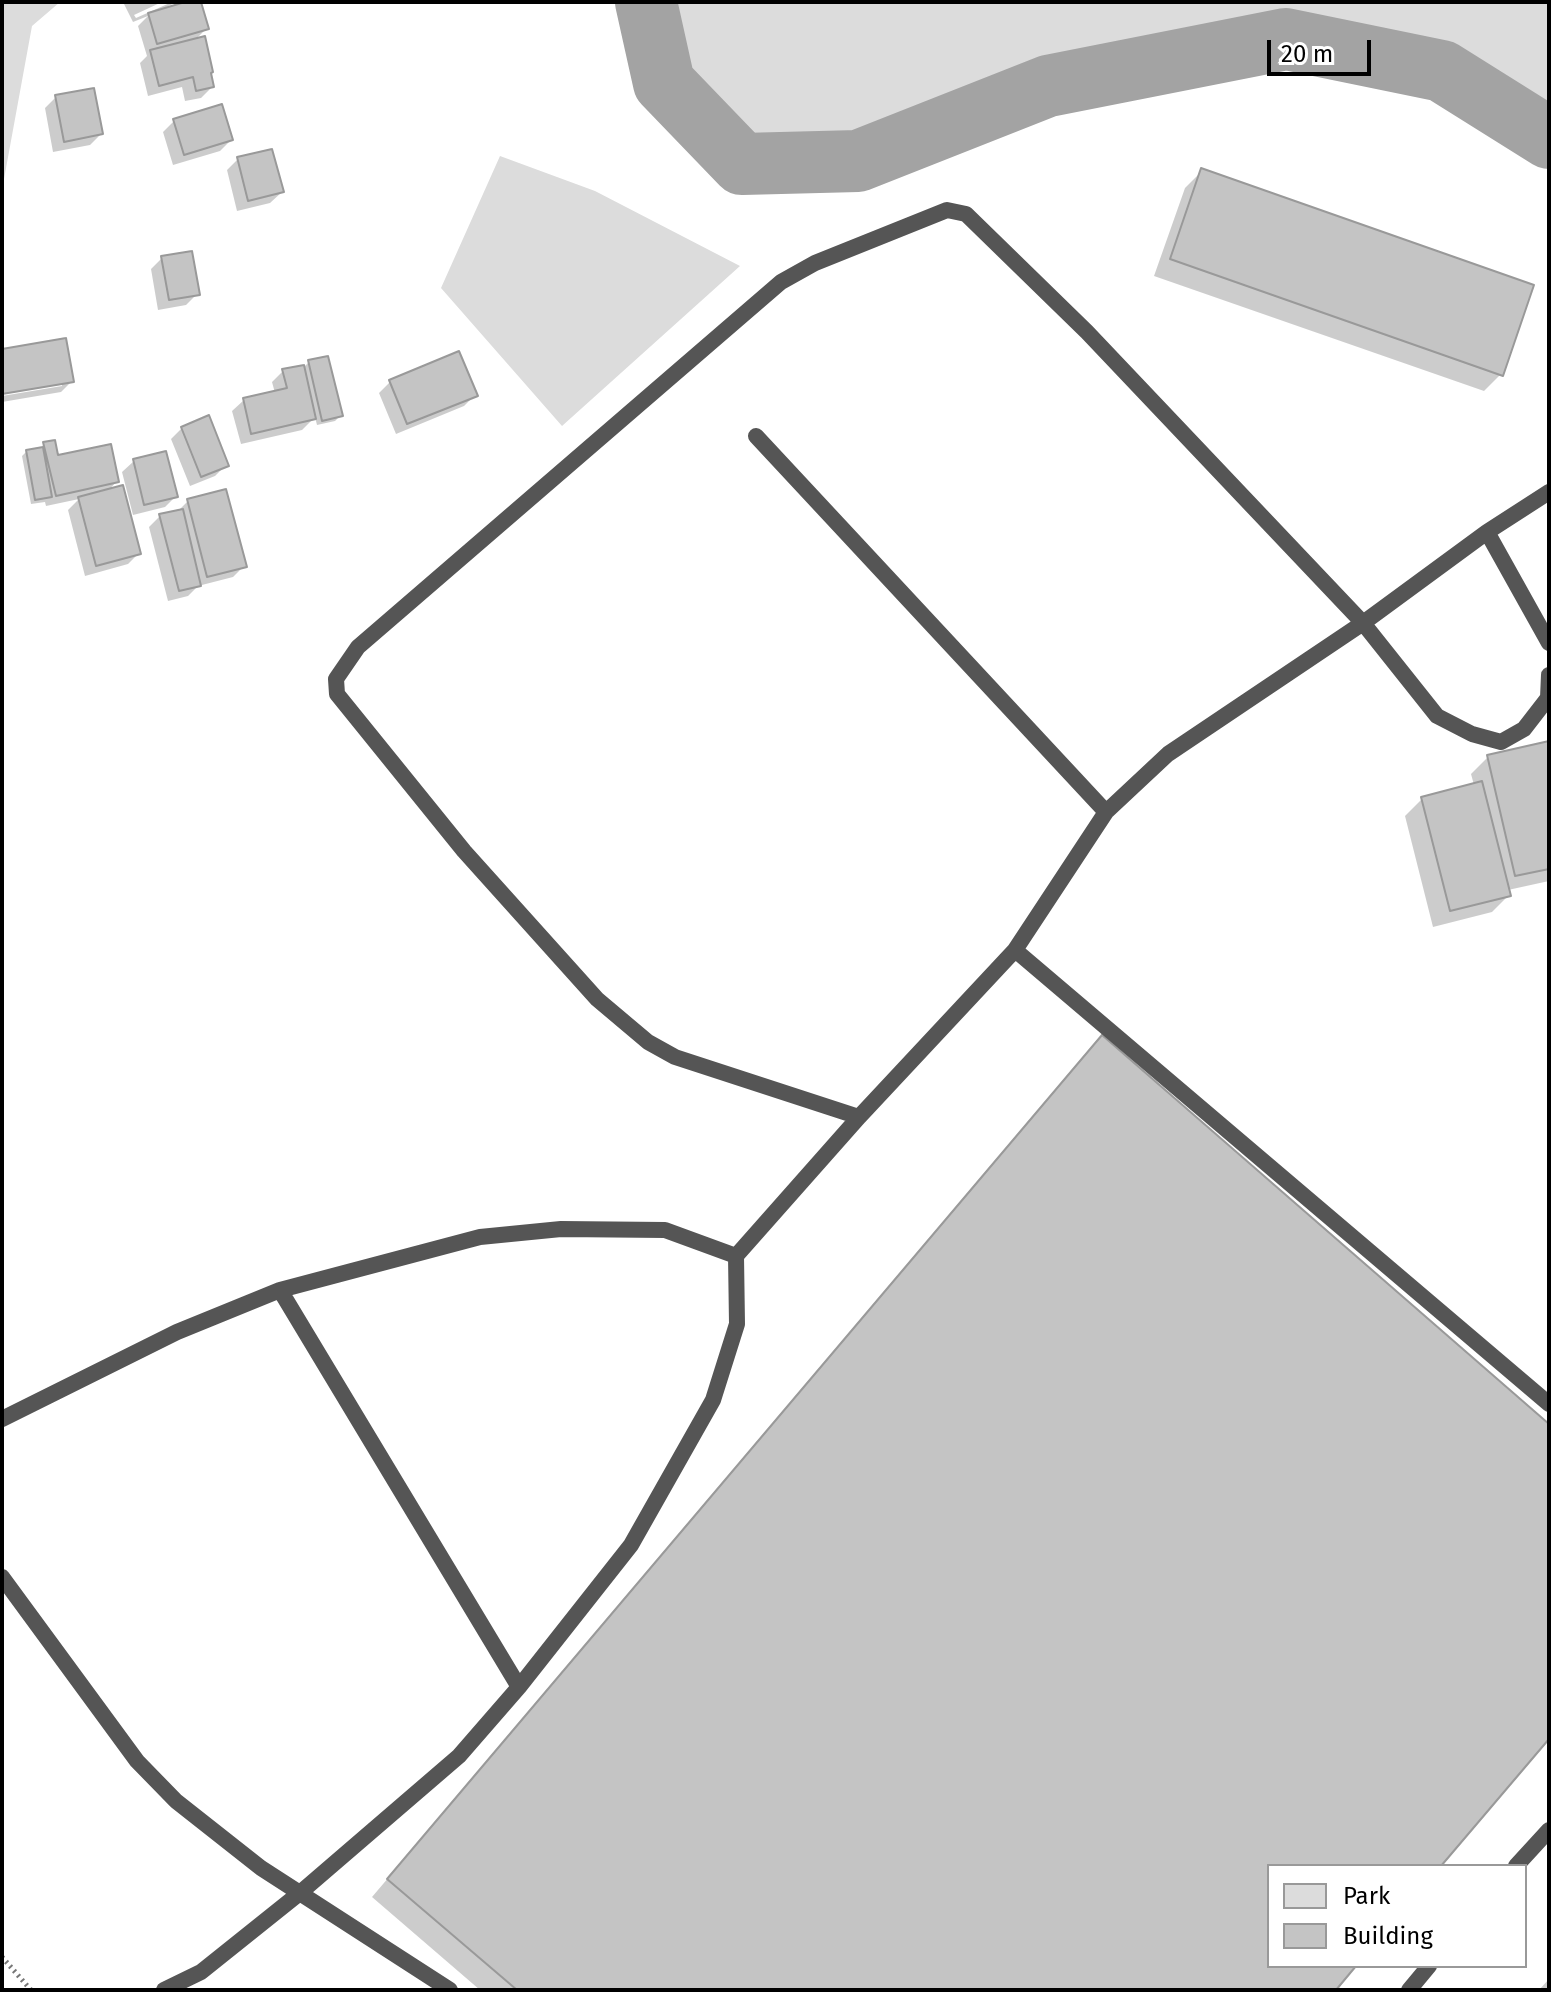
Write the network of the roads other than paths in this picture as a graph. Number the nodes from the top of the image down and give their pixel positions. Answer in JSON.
{"nodes":[{"id":1,"x":756,"y":436,"type":"dead end"},
{"id":2,"x":1549,"y":492,"type":"edge"},
{"id":3,"x":1487,"y":532,"type":"junction"},
{"id":4,"x":1363,"y":623,"type":"junction"},
{"id":5,"x":1549,"y":643,"type":"edge"},
{"id":6,"x":1549,"y":675,"type":"edge"},
{"id":7,"x":1106,"y":812,"type":"junction"},
{"id":8,"x":1015,"y":950,"type":"junction"},
{"id":9,"x":859,"y":1117,"type":"junction"},
{"id":10,"x":736,"y":1256,"type":"junction"},
{"id":11,"x":280,"y":1290,"type":"junction"},
{"id":12,"x":1549,"y":1404,"type":"edge"},
{"id":13,"x":2,"y":1419,"type":"edge"},
{"id":14,"x":2,"y":1577,"type":"edge"},
{"id":15,"x":519,"y":1687,"type":"junction"},
{"id":16,"x":1549,"y":1830,"type":"edge"},
{"id":17,"x":1518,"y":1864,"type":"edge"},
{"id":18,"x":301,"y":1892,"type":"junction"},
{"id":19,"x":1427,"y":1968,"type":"edge"},
{"id":20,"x":164,"y":1990,"type":"edge"},
{"id":21,"x":450,"y":1990,"type":"edge"},
{"id":22,"x":1409,"y":1990,"type":"edge"}],
"edges":[{"from":1,"to":7,"type":"lane"},
{"from":2,"to":3,"type":"lane"},
{"from":3,"to":4,"type":"lane"},
{"from":3,"to":5,"type":"lane"},
{"from":4,"to":6,"type":"lane"},
{"from":4,"to":7,"type":"lane"},
{"from":4,"to":9,"type":"lane"},
{"from":7,"to":8,"type":"lane"},
{"from":8,"to":9,"type":"lane"},
{"from":8,"to":12,"type":"lane"},
{"from":9,"to":10,"type":"lane"},
{"from":10,"to":11,"type":"lane"},
{"from":10,"to":15,"type":"lane"},
{"from":11,"to":13,"type":"lane"},
{"from":11,"to":15,"type":"lane"},
{"from":14,"to":18,"type":"lane"},
{"from":15,"to":18,"type":"lane"},
{"from":16,"to":17,"type":"lane"},
{"from":18,"to":20,"type":"lane"},
{"from":18,"to":21,"type":"lane"},
{"from":19,"to":22,"type":"lane"}]}
